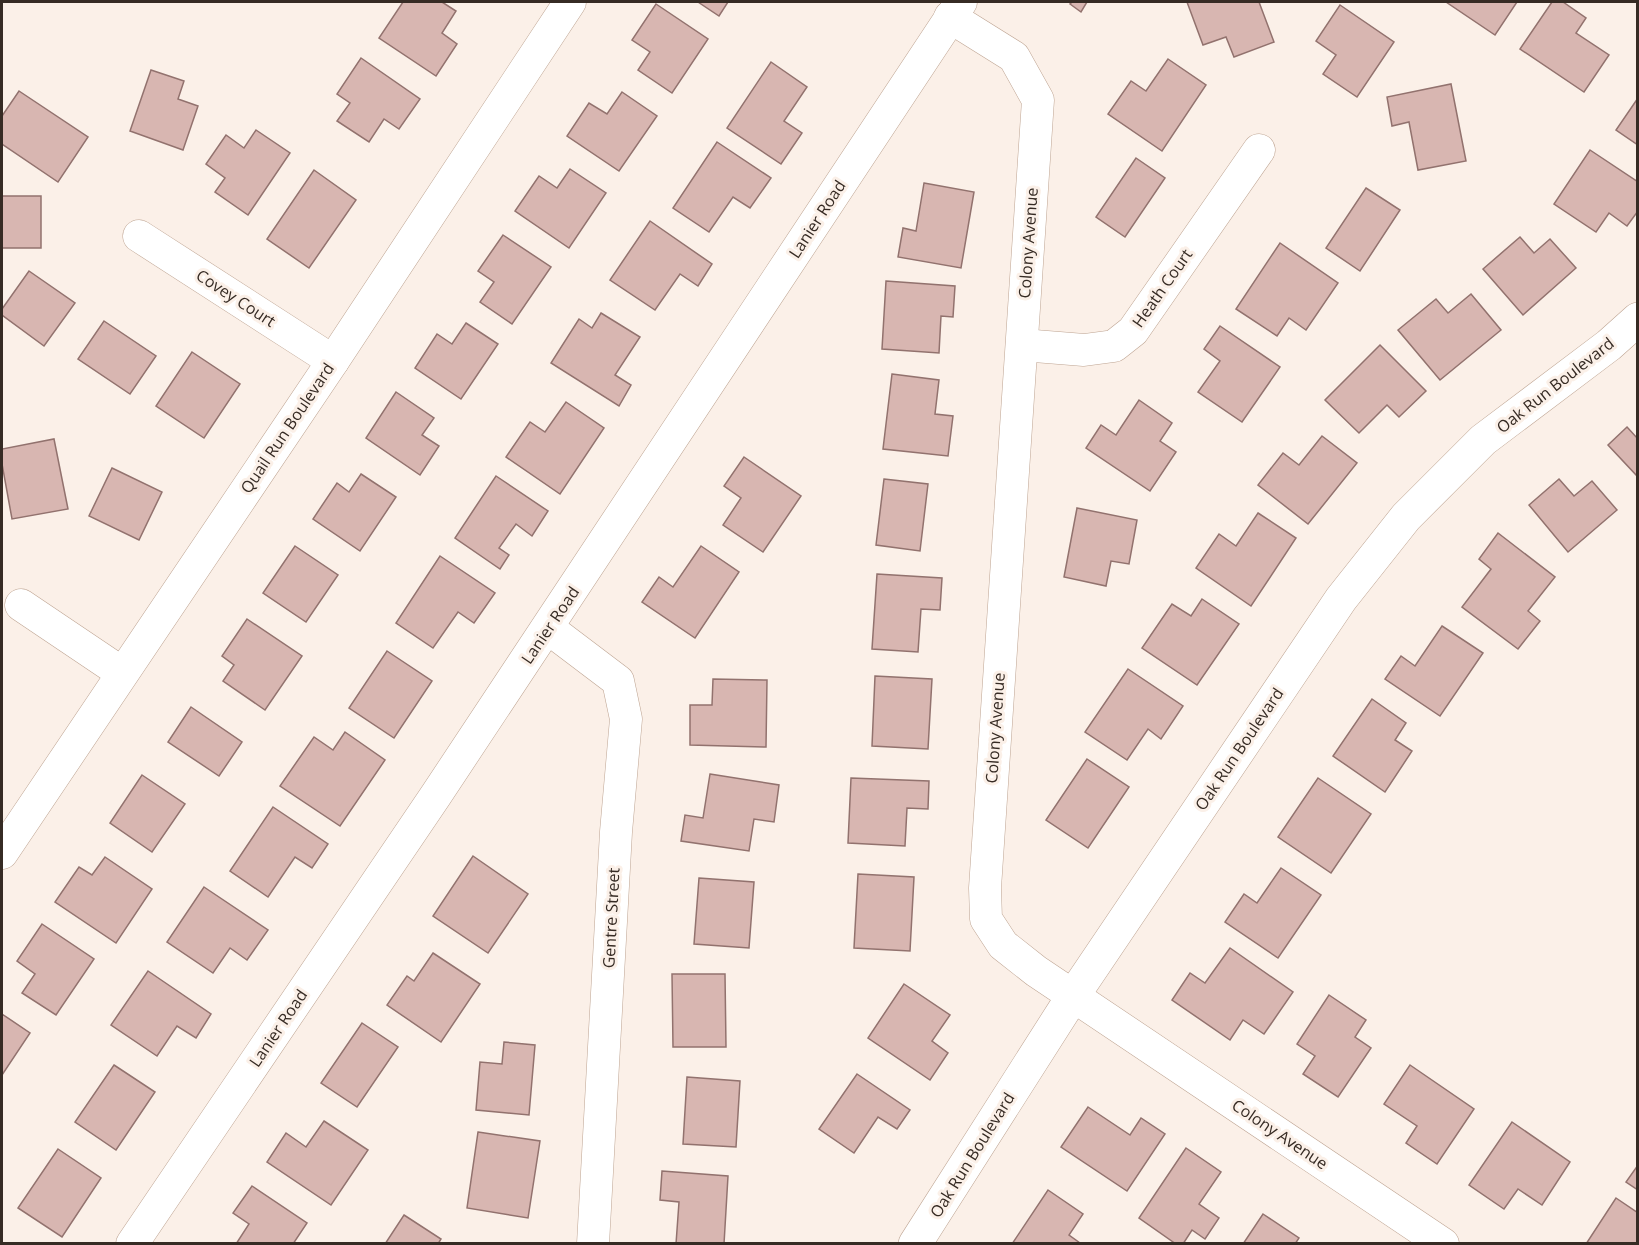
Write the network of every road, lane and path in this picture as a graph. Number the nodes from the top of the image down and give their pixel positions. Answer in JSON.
{"nodes":[{"id":1,"x":570,"y":2,"type":"edge"},
{"id":2,"x":955,"y":9,"type":"edge"},
{"id":3,"x":1259,"y":150,"type":"dead end"},
{"id":4,"x":138,"y":236,"type":"dead end"},
{"id":5,"x":1638,"y":319,"type":"edge"},
{"id":6,"x":1022,"y":345,"type":"junction"},
{"id":7,"x":333,"y":361,"type":"junction"},
{"id":8,"x":21,"y":604,"type":"dead end"},
{"id":9,"x":548,"y":628,"type":"junction"},
{"id":10,"x":122,"y":673,"type":"junction"},
{"id":11,"x":2,"y":853,"type":"edge"},
{"id":12,"x":1072,"y":996,"type":"junction"},
{"id":13,"x":132,"y":1244,"type":"edge"},
{"id":14,"x":593,"y":1244,"type":"edge"},
{"id":15,"x":915,"y":1244,"type":"edge"},
{"id":16,"x":1443,"y":1244,"type":"edge"}],
"edges":[{"from":1,"to":7,"type":"street","name":"Quail Run Boulevard"},
{"from":2,"to":6,"type":"street","name":"Colony Avenue"},
{"from":2,"to":9,"type":"street","name":"Lanier Road"},
{"from":3,"to":6,"type":"street","name":"Heath Court"},
{"from":4,"to":7,"type":"street","name":"Covey Court"},
{"from":5,"to":12,"type":"street","name":"Oak Run Boulevard"},
{"from":6,"to":12,"type":"street","name":"Colony Avenue"},
{"from":7,"to":10,"type":"street","name":"Quail Run Boulevard"},
{"from":8,"to":10,"type":"street"},
{"from":9,"to":13,"type":"street","name":"Lanier Road"},
{"from":9,"to":14,"type":"street","name":"Gentre Street"},
{"from":10,"to":11,"type":"street","name":"Quail Run Boulevard"},
{"from":12,"to":15,"type":"street","name":"Oak Run Boulevard"},
{"from":12,"to":16,"type":"street","name":"Colony Avenue"}]}
